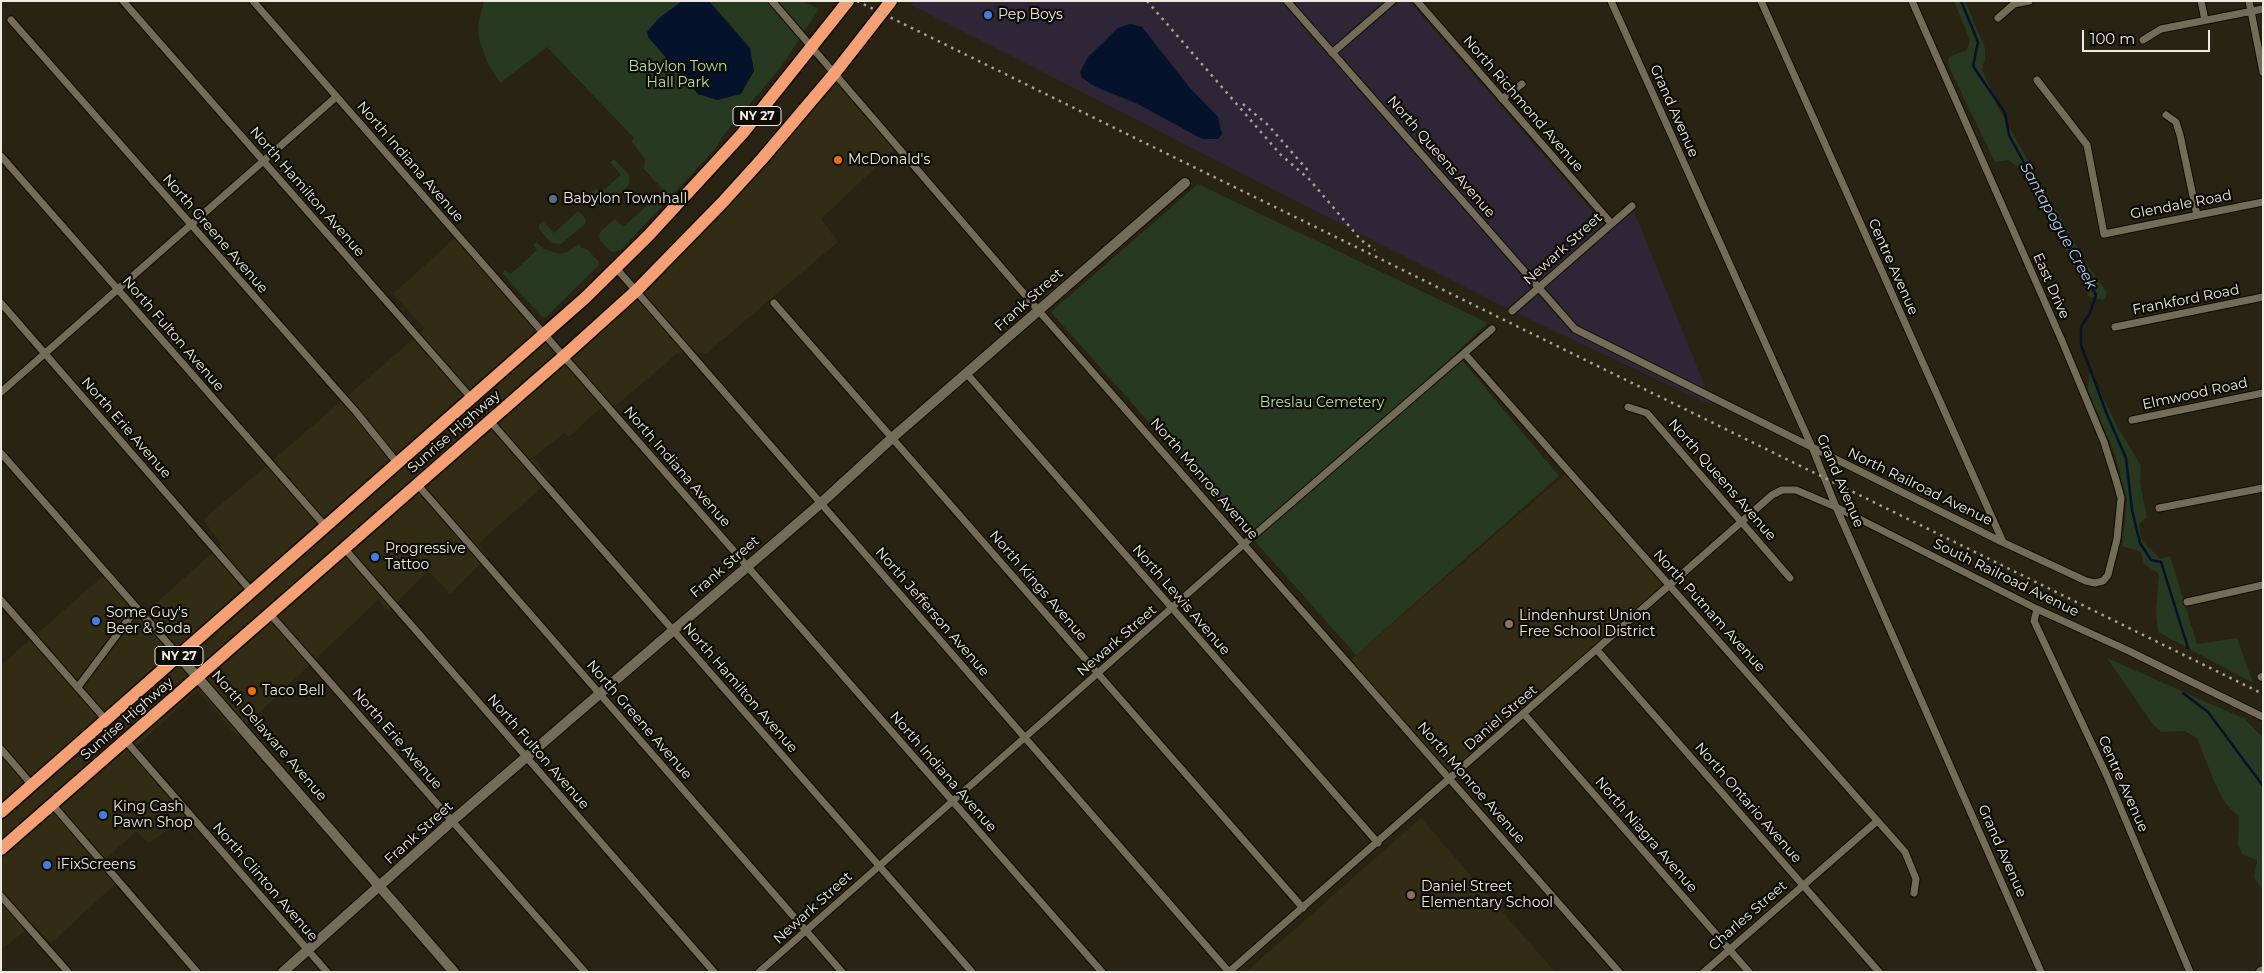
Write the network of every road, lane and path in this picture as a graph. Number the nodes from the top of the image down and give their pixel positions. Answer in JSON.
{"nodes":[{"id":1,"x":123,"y":1,"type":"edge"},
{"id":2,"x":253,"y":1,"type":"edge"},
{"id":3,"x":772,"y":1,"type":"edge"},
{"id":4,"x":848,"y":1,"type":"edge"},
{"id":5,"x":1287,"y":1,"type":"edge"},
{"id":6,"x":1392,"y":1,"type":"edge"},
{"id":7,"x":1417,"y":1,"type":"edge"},
{"id":8,"x":1611,"y":1,"type":"edge"},
{"id":9,"x":1761,"y":1,"type":"edge"},
{"id":10,"x":1912,"y":1,"type":"edge"},
{"id":11,"x":2029,"y":1,"type":"edge"},
{"id":12,"x":2200,"y":1,"type":"edge"},
{"id":13,"x":2249,"y":1,"type":"edge"},
{"id":14,"x":889,"y":2,"type":"edge"},
{"id":15,"x":2263,"y":9,"type":"edge"},
{"id":16,"x":2251,"y":12,"type":"junction"},
{"id":17,"x":1998,"y":18,"type":"dead end"},
{"id":18,"x":11,"y":20,"type":"dead end"},
{"id":19,"x":2205,"y":20,"type":"junction"},
{"id":20,"x":2143,"y":40,"type":"dead end"},
{"id":21,"x":811,"y":48,"type":"junction"},
{"id":22,"x":1332,"y":53,"type":"junction"},
{"id":23,"x":2263,"y":72,"type":"edge"},
{"id":24,"x":834,"y":74,"type":"junction"},
{"id":25,"x":2037,"y":80,"type":"dead end"},
{"id":26,"x":1522,"y":84,"type":"dead end"},
{"id":27,"x":336,"y":96,"type":"junction"},
{"id":28,"x":1502,"y":99,"type":"junction"},
{"id":29,"x":2166,"y":115,"type":"dead end"},
{"id":30,"x":1,"y":156,"type":"edge"},
{"id":31,"x":264,"y":161,"type":"junction"},
{"id":32,"x":1185,"y":182,"type":"dead end"},
{"id":33,"x":2263,"y":202,"type":"edge"},
{"id":34,"x":1632,"y":206,"type":"dead end"},
{"id":35,"x":2197,"y":215,"type":"junction"},
{"id":36,"x":1611,"y":223,"type":"junction"},
{"id":37,"x":190,"y":225,"type":"junction"},
{"id":38,"x":616,"y":268,"type":"junction"},
{"id":39,"x":1538,"y":287,"type":"junction"},
{"id":40,"x":118,"y":290,"type":"junction"},
{"id":41,"x":636,"y":291,"type":"junction"},
{"id":42,"x":2263,"y":297,"type":"edge"},
{"id":43,"x":1,"y":303,"type":"edge"},
{"id":44,"x":774,"y":303,"type":"dead end"},
{"id":45,"x":1038,"y":310,"type":"junction"},
{"id":46,"x":1512,"y":311,"type":"dead end"},
{"id":47,"x":2115,"y":327,"type":"dead end"},
{"id":48,"x":1492,"y":330,"type":"dead end"},
{"id":49,"x":1575,"y":330,"type":"joint"},
{"id":50,"x":546,"y":335,"type":"junction"},
{"id":51,"x":46,"y":353,"type":"junction"},
{"id":52,"x":1465,"y":354,"type":"junction"},
{"id":53,"x":564,"y":356,"type":"junction"},
{"id":54,"x":967,"y":374,"type":"junction"},
{"id":55,"x":1,"y":392,"type":"edge"},
{"id":56,"x":2263,"y":393,"type":"edge"},
{"id":57,"x":472,"y":399,"type":"junction"},
{"id":58,"x":1628,"y":406,"type":"dead end"},
{"id":59,"x":490,"y":420,"type":"junction"},
{"id":60,"x":2132,"y":420,"type":"dead end"},
{"id":61,"x":892,"y":438,"type":"junction"},
{"id":62,"x":1812,"y":447,"type":"junction"},
{"id":63,"x":1,"y":453,"type":"edge"},
{"id":64,"x":398,"y":464,"type":"junction"},
{"id":65,"x":417,"y":484,"type":"junction"},
{"id":66,"x":2263,"y":488,"type":"edge"},
{"id":67,"x":820,"y":504,"type":"junction"},
{"id":68,"x":1836,"y":507,"type":"junction"},
{"id":69,"x":2159,"y":508,"type":"dead end"},
{"id":70,"x":1743,"y":521,"type":"junction"},
{"id":71,"x":326,"y":527,"type":"junction"},
{"id":72,"x":2003,"y":542,"type":"junction"},
{"id":73,"x":1244,"y":544,"type":"junction"},
{"id":74,"x":344,"y":548,"type":"junction"},
{"id":75,"x":747,"y":566,"type":"junction"},
{"id":76,"x":1790,"y":578,"type":"dead end"},
{"id":77,"x":2095,"y":583,"type":"joint"},
{"id":78,"x":2263,"y":585,"type":"edge"},
{"id":79,"x":1670,"y":586,"type":"junction"},
{"id":80,"x":252,"y":592,"type":"junction"},
{"id":81,"x":1,"y":600,"type":"edge"},
{"id":82,"x":2187,"y":602,"type":"dead end"},
{"id":83,"x":137,"y":608,"type":"junction"},
{"id":84,"x":2037,"y":608,"type":"junction"},
{"id":85,"x":1172,"y":609,"type":"junction"},
{"id":86,"x":270,"y":614,"type":"junction"},
{"id":87,"x":672,"y":630,"type":"junction"},
{"id":88,"x":1597,"y":650,"type":"junction"},
{"id":89,"x":180,"y":656,"type":"junction"},
{"id":90,"x":1098,"y":673,"type":"junction"},
{"id":91,"x":198,"y":677,"type":"junction"},
{"id":92,"x":78,"y":687,"type":"junction"},
{"id":93,"x":599,"y":695,"type":"junction"},
{"id":94,"x":1524,"y":714,"type":"junction"},
{"id":95,"x":2263,"y":717,"type":"edge"},
{"id":96,"x":106,"y":720,"type":"junction"},
{"id":97,"x":1025,"y":737,"type":"junction"},
{"id":98,"x":125,"y":740,"type":"junction"},
{"id":99,"x":1,"y":749,"type":"edge"},
{"id":100,"x":526,"y":758,"type":"junction"},
{"id":101,"x":1450,"y":778,"type":"junction"},
{"id":102,"x":32,"y":785,"type":"junction"},
{"id":103,"x":952,"y":802,"type":"junction"},
{"id":104,"x":52,"y":804,"type":"junction"},
{"id":105,"x":1,"y":812,"type":"edge"},
{"id":106,"x":452,"y":821,"type":"junction"},
{"id":107,"x":1877,"y":821,"type":"junction"},
{"id":108,"x":1378,"y":843,"type":"junction"},
{"id":109,"x":1,"y":849,"type":"edge"},
{"id":110,"x":879,"y":866,"type":"junction"},
{"id":111,"x":1802,"y":884,"type":"junction"},
{"id":112,"x":379,"y":886,"type":"junction"},
{"id":113,"x":1914,"y":893,"type":"dead end"},
{"id":114,"x":1,"y":896,"type":"edge"},
{"id":115,"x":1303,"y":908,"type":"junction"},
{"id":116,"x":806,"y":930,"type":"junction"},
{"id":117,"x":1729,"y":949,"type":"junction"},
{"id":118,"x":308,"y":950,"type":"junction"},
{"id":119,"x":68,"y":972,"type":"edge"},
{"id":120,"x":197,"y":972,"type":"edge"},
{"id":121,"x":282,"y":972,"type":"edge"},
{"id":122,"x":327,"y":972,"type":"edge"},
{"id":123,"x":454,"y":972,"type":"edge"},
{"id":124,"x":585,"y":972,"type":"edge"},
{"id":125,"x":714,"y":972,"type":"edge"},
{"id":126,"x":759,"y":972,"type":"edge"},
{"id":127,"x":842,"y":972,"type":"edge"},
{"id":128,"x":972,"y":972,"type":"edge"},
{"id":129,"x":1102,"y":972,"type":"edge"},
{"id":130,"x":1229,"y":972,"type":"edge"},
{"id":131,"x":1619,"y":972,"type":"edge"},
{"id":132,"x":1704,"y":972,"type":"edge"},
{"id":133,"x":1749,"y":972,"type":"edge"},
{"id":134,"x":1879,"y":972,"type":"edge"},
{"id":135,"x":2041,"y":972,"type":"edge"},
{"id":136,"x":2190,"y":972,"type":"edge"}],
"edges":[{"from":1,"to":31,"type":"street","name":"North Hamilton Avenue"},
{"from":2,"to":27,"type":"street","name":"North Indiana Avenue"},
{"from":3,"to":21,"type":"street","name":"North Monroe Avenue"},
{"from":4,"to":21,"type":"highway","name":"Sunrise Highway","number":"NY 27"},
{"from":5,"to":22,"type":"street","name":"North Queens Avenue"},
{"from":6,"to":22,"type":"street"},
{"from":7,"to":28,"type":"street","name":"North Richmond Avenue"},
{"from":8,"to":62,"type":"street","name":"Grand Avenue"},
{"from":9,"to":72,"type":"street","name":"Centre Avenue"},
{"from":10,"to":77,"type":"street","name":"East Drive"},
{"from":11,"to":17,"type":"street"},
{"from":12,"to":19,"type":"street"},
{"from":13,"to":16,"type":"street"},
{"from":14,"to":24,"type":"highway","name":"Sunrise Highway","number":"NY 27"},
{"from":15,"to":16,"type":"street"},
{"from":16,"to":19,"type":"street"},
{"from":16,"to":23,"type":"street"},
{"from":18,"to":37,"type":"street","name":"North Greene Avenue"},
{"from":19,"to":20,"type":"street"},
{"from":21,"to":24,"type":"street","name":"North Monroe Avenue"},
{"from":21,"to":38,"type":"highway","name":"Sunrise Highway","number":"NY 27"},
{"from":22,"to":39,"type":"street","name":"North Queens Avenue"},
{"from":24,"to":41,"type":"highway","name":"Sunrise Highway","number":"NY 27"},
{"from":24,"to":45,"type":"street","name":"North Monroe Avenue"},
{"from":25,"to":35,"type":"street","name":"Glendale Road"},
{"from":26,"to":28,"type":"street"},
{"from":27,"to":31,"type":"street"},
{"from":27,"to":50,"type":"street","name":"North Indiana Avenue"},
{"from":28,"to":36,"type":"street","name":"North Richmond Avenue"},
{"from":29,"to":35,"type":"street"},
{"from":30,"to":40,"type":"street","name":"North Fulton Avenue"},
{"from":31,"to":37,"type":"street"},
{"from":31,"to":57,"type":"street","name":"North Hamilton Avenue"},
{"from":32,"to":45,"type":"street","name":"Frank Street"},
{"from":33,"to":35,"type":"street","name":"Glendale Road"},
{"from":34,"to":36,"type":"street","name":"Newark Street"},
{"from":36,"to":39,"type":"street","name":"Newark Street"},
{"from":37,"to":40,"type":"street"},
{"from":37,"to":64,"type":"street","name":"North Greene Avenue"},
{"from":38,"to":41,"type":"street","name":"North Jefferson Avenue"},
{"from":38,"to":50,"type":"highway","name":"Sunrise Highway","number":"NY 27"},
{"from":39,"to":46,"type":"street","name":"Newark Street"},
{"from":39,"to":49,"type":"street","name":"North Queens Avenue"},
{"from":40,"to":51,"type":"street"},
{"from":40,"to":71,"type":"street","name":"North Fulton Avenue"},
{"from":41,"to":53,"type":"highway","name":"Sunrise Highway","number":"NY 27"},
{"from":41,"to":67,"type":"street","name":"North Jefferson Avenue"},
{"from":42,"to":47,"type":"street","name":"Frankford Road"},
{"from":43,"to":51,"type":"street","name":"North Erie Avenue"},
{"from":44,"to":61,"type":"street","name":"North Kings Avenue"},
{"from":45,"to":54,"type":"street","name":"Frank Street"},
{"from":45,"to":73,"type":"street","name":"North Monroe Avenue"},
{"from":48,"to":52,"type":"street","name":"Newark Street"},
{"from":49,"to":62,"type":"street","name":"North Railroad Avenue"},
{"from":50,"to":53,"type":"street","name":"North Indiana Avenue"},
{"from":50,"to":57,"type":"highway","name":"Sunrise Highway","number":"NY 27"},
{"from":51,"to":55,"type":"street"},
{"from":51,"to":80,"type":"street","name":"North Erie Avenue"},
{"from":52,"to":73,"type":"street","name":"Newark Street"},
{"from":52,"to":79,"type":"street","name":"North Putnam Avenue"},
{"from":53,"to":59,"type":"highway","name":"Sunrise Highway","number":"NY 27"},
{"from":53,"to":75,"type":"street","name":"North Indiana Avenue"},
{"from":54,"to":61,"type":"street","name":"Frank Street"},
{"from":54,"to":85,"type":"street","name":"North Lewis Avenue"},
{"from":56,"to":60,"type":"street","name":"Elmwood Road"},
{"from":57,"to":64,"type":"highway","name":"Sunrise Highway","number":"NY 27"},
{"from":58,"to":70,"type":"street","name":"North Queens Avenue"},
{"from":59,"to":65,"type":"highway","name":"Sunrise Highway","number":"NY 27"},
{"from":59,"to":87,"type":"street","name":"North Hamilton Avenue"},
{"from":61,"to":67,"type":"street","name":"Frank Street"},
{"from":61,"to":90,"type":"street","name":"North Kings Avenue"},
{"from":62,"to":68,"type":"street","name":"Grand Avenue"},
{"from":62,"to":72,"type":"street","name":"North Railroad Avenue"},
{"from":63,"to":83,"type":"street","name":"North Delaware Avenue"},
{"from":64,"to":71,"type":"highway","name":"Sunrise Highway","number":"NY 27"},
{"from":65,"to":74,"type":"highway","name":"Sunrise Highway","number":"NY 27"},
{"from":65,"to":93,"type":"street","name":"North Greene Avenue"},
{"from":66,"to":69,"type":"street"},
{"from":67,"to":75,"type":"street","name":"Frank Street"},
{"from":67,"to":97,"type":"street","name":"North Jefferson Avenue"},
{"from":68,"to":70,"type":"street","name":"South Railroad Avenue"},
{"from":68,"to":84,"type":"street","name":"South Railroad Avenue"},
{"from":68,"to":135,"type":"street","name":"Grand Avenue"},
{"from":70,"to":76,"type":"street","name":"North Queens Avenue"},
{"from":70,"to":79,"type":"street","name":"Daniel Street"},
{"from":71,"to":80,"type":"highway","name":"Sunrise Highway","number":"NY 27"},
{"from":72,"to":77,"type":"street","name":"North Railroad Avenue"},
{"from":73,"to":85,"type":"street","name":"Newark Street"},
{"from":73,"to":101,"type":"street","name":"North Monroe Avenue"},
{"from":74,"to":86,"type":"highway","name":"Sunrise Highway","number":"NY 27"},
{"from":74,"to":100,"type":"street","name":"North Fulton Avenue"},
{"from":75,"to":87,"type":"street","name":"Frank Street"},
{"from":75,"to":103,"type":"street","name":"North Indiana Avenue"},
{"from":78,"to":82,"type":"street"},
{"from":79,"to":88,"type":"street","name":"Daniel Street"},
{"from":79,"to":107,"type":"street","name":"North Putnam Avenue"},
{"from":80,"to":89,"type":"highway","name":"Sunrise Highway","number":"NY 27"},
{"from":81,"to":92,"type":"street"},
{"from":83,"to":89,"type":"street","name":"North Delaware Avenue"},
{"from":83,"to":92,"type":"street"},
{"from":84,"to":95,"type":"street","name":"South Railroad Avenue"},
{"from":84,"to":136,"type":"street","name":"Centre Avenue"},
{"from":85,"to":90,"type":"street","name":"Newark Street"},
{"from":85,"to":108,"type":"street","name":"North Lewis Avenue"},
{"from":86,"to":91,"type":"highway","name":"Sunrise Highway","number":"NY 27"},
{"from":86,"to":106,"type":"street","name":"North Erie Avenue"},
{"from":87,"to":93,"type":"street","name":"Frank Street"},
{"from":87,"to":110,"type":"street","name":"North Hamilton Avenue"},
{"from":88,"to":94,"type":"street","name":"Daniel Street"},
{"from":88,"to":111,"type":"street","name":"North Ontario Avenue"},
{"from":89,"to":91,"type":"street","name":"North Delaware Avenue"},
{"from":89,"to":96,"type":"highway","name":"Sunrise Highway","number":"NY 27"},
{"from":90,"to":97,"type":"street","name":"Newark Street"},
{"from":90,"to":115,"type":"street","name":"North Kings Avenue"},
{"from":91,"to":98,"type":"highway","name":"Sunrise Highway","number":"NY 27"},
{"from":91,"to":112,"type":"street","name":"North Delaware Avenue"},
{"from":92,"to":96,"type":"street"},
{"from":93,"to":100,"type":"street","name":"Frank Street"},
{"from":93,"to":116,"type":"street","name":"North Greene Avenue"},
{"from":94,"to":101,"type":"street","name":"Daniel Street"},
{"from":94,"to":117,"type":"street","name":"North Niagra Avenue"},
{"from":96,"to":102,"type":"highway","name":"Sunrise Highway","number":"NY 27"},
{"from":97,"to":103,"type":"street","name":"Newark Street"},
{"from":97,"to":130,"type":"street","name":"North Jefferson Avenue"},
{"from":98,"to":104,"type":"highway","name":"Sunrise Highway","number":"NY 27"},
{"from":98,"to":118,"type":"street","name":"North Clinton Avenue"},
{"from":99,"to":102,"type":"street"},
{"from":100,"to":106,"type":"street","name":"Frank Street"},
{"from":100,"to":125,"type":"street","name":"North Fulton Avenue"},
{"from":101,"to":108,"type":"street","name":"Daniel Street"},
{"from":101,"to":131,"type":"street","name":"North Monroe Avenue"},
{"from":102,"to":105,"type":"highway","name":"Sunrise Highway","number":"NY 27"},
{"from":103,"to":110,"type":"street","name":"Newark Street"},
{"from":103,"to":129,"type":"street","name":"North Indiana Avenue"},
{"from":104,"to":109,"type":"highway","name":"Sunrise Highway","number":"NY 27"},
{"from":104,"to":120,"type":"street"},
{"from":106,"to":112,"type":"street","name":"Frank Street"},
{"from":106,"to":124,"type":"street","name":"North Erie Avenue"},
{"from":107,"to":111,"type":"street","name":"Charles Street"},
{"from":107,"to":113,"type":"street","name":"North Putnam Avenue"},
{"from":108,"to":115,"type":"street","name":"Daniel Street"},
{"from":110,"to":116,"type":"street","name":"Newark Street"},
{"from":110,"to":128,"type":"street","name":"North Hamilton Avenue"},
{"from":111,"to":117,"type":"street","name":"Charles Street"},
{"from":111,"to":134,"type":"street","name":"North Ontario Avenue"},
{"from":112,"to":118,"type":"street","name":"Frank Street"},
{"from":112,"to":123,"type":"street","name":"North Delaware Avenue"},
{"from":114,"to":119,"type":"street"},
{"from":115,"to":130,"type":"street","name":"Daniel Street"},
{"from":116,"to":126,"type":"street","name":"Newark Street"},
{"from":116,"to":127,"type":"street","name":"North Greene Avenue"},
{"from":117,"to":132,"type":"street","name":"Charles Street"},
{"from":117,"to":133,"type":"street","name":"North Niagra Avenue"},
{"from":118,"to":121,"type":"street","name":"Frank Street"},
{"from":118,"to":122,"type":"street","name":"North Clinton Avenue"}]}
